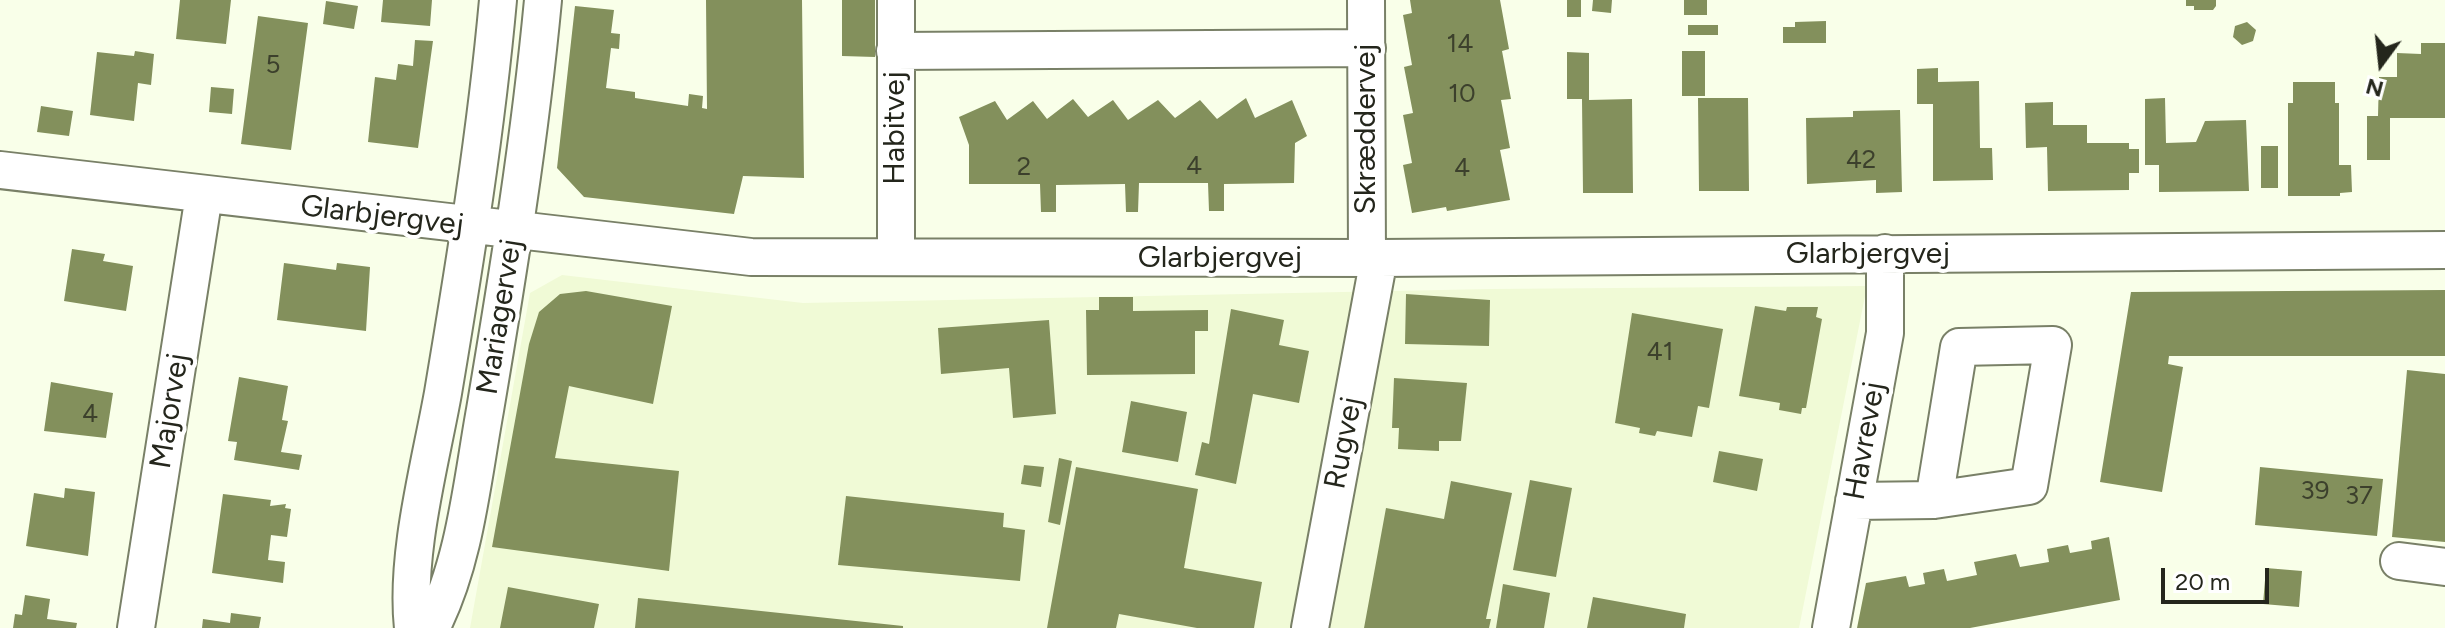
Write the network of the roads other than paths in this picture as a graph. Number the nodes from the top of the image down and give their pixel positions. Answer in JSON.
{"nodes":[{"id":1,"x":498,"y":0,"type":"edge"},
{"id":2,"x":543,"y":0,"type":"edge"},
{"id":3,"x":896,"y":0,"type":"edge"},
{"id":4,"x":1366,"y":0,"type":"edge"},
{"id":5,"x":1367,"y":48,"type":"junction"},
{"id":6,"x":895,"y":51,"type":"junction"},
{"id":7,"x":0,"y":170,"type":"edge"},
{"id":8,"x":204,"y":195,"type":"junction"},
{"id":9,"x":470,"y":227,"type":"junction"},
{"id":10,"x":514,"y":232,"type":"junction"},
{"id":11,"x":2445,"y":250,"type":"edge"},
{"id":12,"x":1885,"y":253,"type":"junction"},
{"id":13,"x":896,"y":256,"type":"junction"},
{"id":14,"x":1373,"y":258,"type":"junction"},
{"id":15,"x":1934,"y":500,"type":"junction"},
{"id":16,"x":1854,"y":501,"type":"junction"},
{"id":17,"x":2399,"y":561,"type":"dead end"},
{"id":18,"x":2445,"y":567,"type":"edge"},
{"id":19,"x":136,"y":628,"type":"edge"},
{"id":20,"x":413,"y":628,"type":"edge"},
{"id":21,"x":431,"y":628,"type":"edge"},
{"id":22,"x":1310,"y":628,"type":"edge"},
{"id":23,"x":1831,"y":628,"type":"edge"}],
"edges":[{"from":1,"to":9,"type":"street","name":"Mariagervej"},
{"from":2,"to":10,"type":"street","name":"Mariagervej"},
{"from":3,"to":6,"type":"street","name":"Habitvej"},
{"from":4,"to":5,"type":"street","name":"Skræddervej"},
{"from":5,"to":6,"type":"street"},
{"from":5,"to":14,"type":"street","name":"Skræddervej"},
{"from":6,"to":13,"type":"street","name":"Habitvej"},
{"from":7,"to":8,"type":"street","name":"Glarbjergvej"},
{"from":8,"to":9,"type":"street","name":"Glarbjergvej"},
{"from":8,"to":19,"type":"street","name":"Majorvej"},
{"from":9,"to":10,"type":"street","name":"Glarbjergvej"},
{"from":9,"to":20,"type":"street","name":"Mariagervej"},
{"from":10,"to":13,"type":"street","name":"Glarbjergvej"},
{"from":10,"to":21,"type":"street","name":"Mariagervej"},
{"from":11,"to":12,"type":"street","name":"Glarbjergvej"},
{"from":12,"to":14,"type":"street","name":"Glarbjergvej"},
{"from":12,"to":16,"type":"street","name":"Havrevej"},
{"from":13,"to":14,"type":"street","name":"Glarbjergvej"},
{"from":14,"to":22,"type":"street","name":"Rugvej"},
{"from":15,"to":15,"type":"street"},
{"from":15,"to":16,"type":"street"},
{"from":16,"to":23,"type":"street","name":"Havrevej"},
{"from":17,"to":18,"type":"street"}]}
